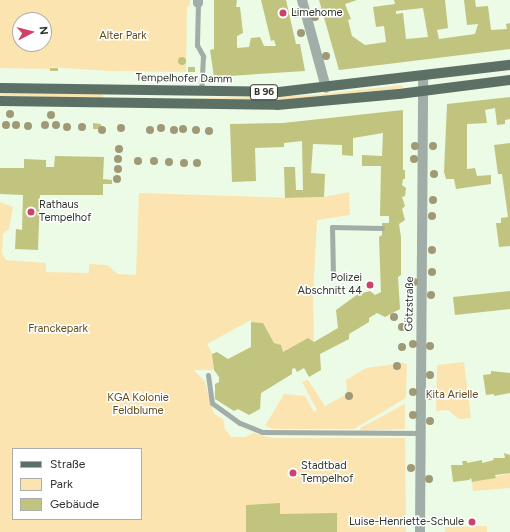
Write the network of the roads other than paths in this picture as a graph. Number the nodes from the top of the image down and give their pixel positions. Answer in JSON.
{"nodes":[{"id":1,"x":302,"y":0,"type":"edge"},
{"id":2,"x":198,"y":2,"type":"edge"},
{"id":3,"x":510,"y":65,"type":"edge"},
{"id":4,"x":423,"y":76,"type":"junction"},
{"id":5,"x":510,"y":80,"type":"edge"},
{"id":6,"x":0,"y":88,"type":"edge"},
{"id":7,"x":326,"y":88,"type":"junction"},
{"id":8,"x":424,"y":91,"type":"junction"},
{"id":9,"x":201,"y":92,"type":"junction"},
{"id":10,"x":0,"y":101,"type":"edge"},
{"id":11,"x":382,"y":228,"type":"dead end"},
{"id":12,"x":333,"y":277,"type":"dead end"},
{"id":13,"x":208,"y":375,"type":"dead end"},
{"id":14,"x":420,"y":433,"type":"junction"},
{"id":15,"x":420,"y":532,"type":"edge"}],
"edges":[{"from":1,"to":7,"type":"street"},
{"from":2,"to":9,"type":"lane"},
{"from":3,"to":4,"type":"main road","name":"Tempelhofer Damm","number":"B 96"},
{"from":4,"to":7,"type":"main road","name":"Tempelhofer Damm","number":"B 96"},
{"from":4,"to":8,"type":"street","name":"Götzstraße"},
{"from":5,"to":8,"type":"main road","number":"B 96"},
{"from":6,"to":9,"type":"main road","name":"Tempelhofer Damm","number":"B 96"},
{"from":7,"to":9,"type":"main road","name":"Tempelhofer Damm","number":"B 96"},
{"from":8,"to":10,"type":"main road","number":"B 96"},
{"from":8,"to":14,"type":"street","name":"Götzstraße"},
{"from":11,"to":12,"type":"lane"},
{"from":13,"to":14,"type":"lane"},
{"from":14,"to":15,"type":"street","name":"Götzstraße"}]}
